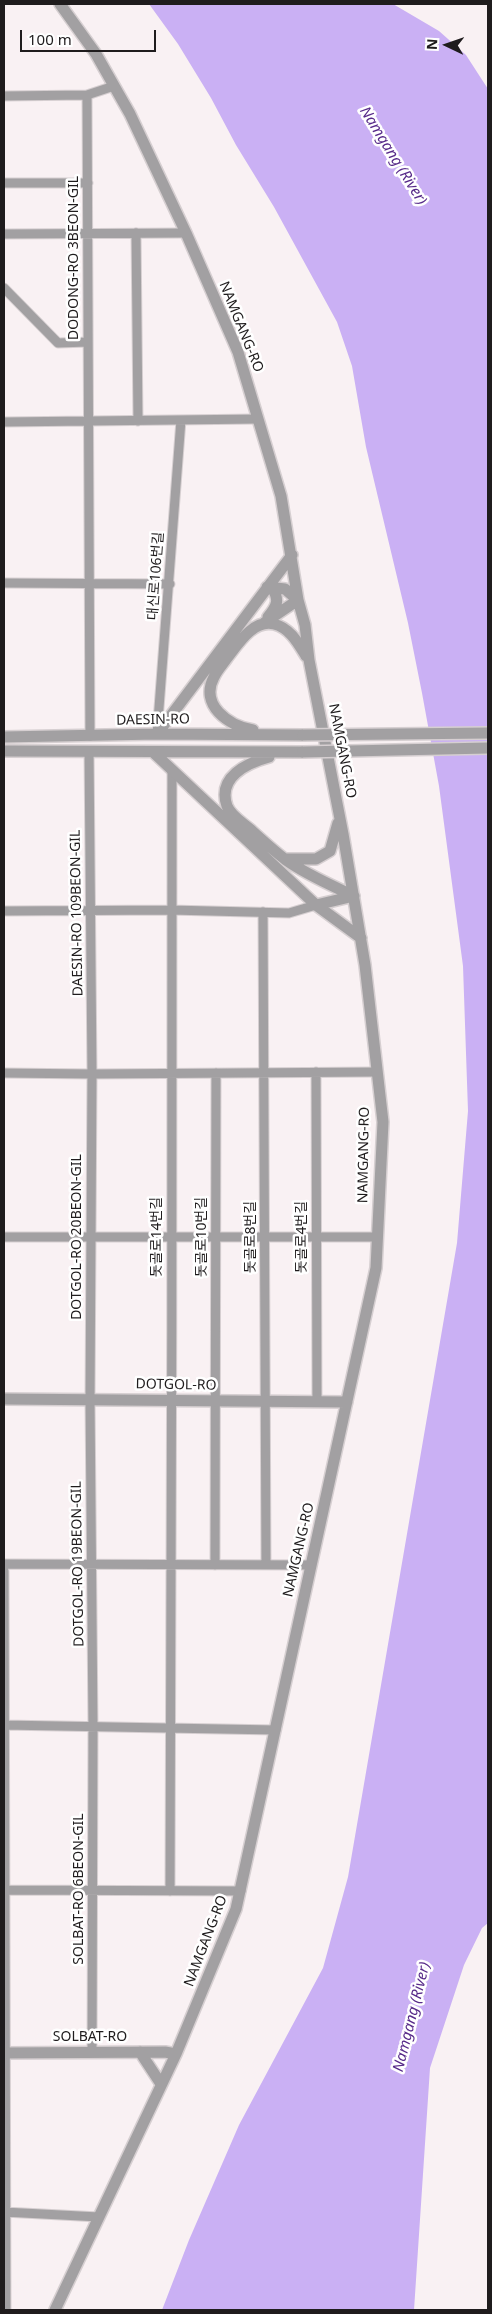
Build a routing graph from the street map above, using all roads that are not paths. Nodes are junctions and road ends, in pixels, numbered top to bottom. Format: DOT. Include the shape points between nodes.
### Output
graph roads {
  1 [pos="60,4"];
  2 [pos="114,86"];
  3 [pos="87,95"];
  4 [pos="4,96"];
  5 [pos="4,183"];
  6 [pos="88,183"];
  7 [pos="88,233"];
  8 [pos="136,233"];
  9 [pos="186,233"];
  10 [pos="4,234"];
  11 [pos="4,288"];
  12 [pos="88,342"];
  13 [pos="258,419"];
  14 [pos="138,420"];
  15 [pos="181,420"];
  16 [pos="89,421"];
  17 [pos="4,422"];
  18 [pos="292,555"];
  19 [pos="4,583"];
  20 [pos="89,584"];
  21 [pos="170,584"];
  22 [pos="269,587"];
  23 [pos="298,600"];
  24 [pos="262,624"];
  25 [pos="309,660"];
  26 [pos="488,733"];
  27 [pos="157,734"];
  28 [pos="276,734"];
  29 [pos="90,736"];
  30 [pos="4,737"];
  31 [pos="488,748"];
  32 [pos="4,751"];
  33 [pos="89,751"];
  34 [pos="154,752"];
  35 [pos="284,753"];
  36 [pos="172,770"];
  37 [pos="339,816"];
  38 [pos="285,860"];
  39 [pos="354,896"];
  40 [pos="316,904"];
  41 [pos="92,910"];
  42 [pos="171,910"];
  43 [pos="4,911"];
  44 [pos="263,912"];
  45 [pos="361,938"];
  46 [pos="316,1072"];
  47 [pos="377,1072"];
  48 [pos="4,1073"];
  49 [pos="216,1073"];
  50 [pos="264,1073"];
  51 [pos="92,1074"];
  52 [pos="170,1074"];
  53 [pos="91,1237"];
  54 [pos="170,1237"];
  55 [pos="216,1237"];
  56 [pos="316,1237"];
  57 [pos="377,1237"];
  58 [pos="4,1238"];
  59 [pos="265,1238"];
  60 [pos="4,1399"];
  61 [pos="90,1400"];
  62 [pos="171,1400"];
  63 [pos="216,1401"];
  64 [pos="265,1401"];
  65 [pos="316,1402"];
  66 [pos="348,1402"];
  67 [pos="4,1564"];
  68 [pos="91,1564"];
  69 [pos="171,1565"];
  70 [pos="216,1565"];
  71 [pos="266,1565"];
  72 [pos="311,1565"];
  73 [pos="4,1571"];
  74 [pos="4,1725"];
  75 [pos="93,1727"];
  76 [pos="172,1728"];
  77 [pos="276,1730"];
  78 [pos="4,1890"];
  79 [pos="92,1890"];
  80 [pos="170,1891"];
  81 [pos="241,1891"];
  82 [pos="92,2052"];
  83 [pos="140,2052"];
  84 [pos="5,2053"];
  85 [pos="176,2054"];
  86 [pos="161,2084"];
  87 [pos="5,2212"];
  88 [pos="99,2217"];
  89 [pos="6,2310"];
  90 [pos="55,2310"];
  1 -- 2 [label="street, NAMGANG-RO" via="96,54"];
  2 -- 3 [label="street"];
  2 -- 9 [label="street, NAMGANG-RO"];
  3 -- 4 [label="street"];
  3 -- 6 [label="street, DODONG-RO 3BEON-GIL"];
  5 -- 6 [label="street"];
  6 -- 7 [label="street, DODONG-RO 3BEON-GIL"];
  7 -- 8 [label="street"];
  7 -- 10 [label="street"];
  7 -- 12 [label="street, DODONG-RO 3BEON-GIL"];
  8 -- 9 [label="street"];
  8 -- 14 [label="street"];
  9 -- 13 [label="street, NAMGANG-RO" via="238,352"];
  11 -- 12 [label="street" via="58,343"];
  12 -- 16 [label="street, DODONG-RO 3BEON-GIL"];
  13 -- 15 [label="street"];
  13 -- 18 [label="street, NAMGANG-RO" via="281,496"];
  14 -- 15 [label="street"];
  14 -- 16 [label="street"];
  15 -- 21 [label="street, 대신로106번길"];
  16 -- 17 [label="street"];
  16 -- 20 [label="street, DODONG-RO 3BEON-GIL"];
  18 -- 22 [label="street"];
  18 -- 23 [label="street, NAMGANG-RO"];
  19 -- 20 [label="street"];
  20 -- 21 [label="street"];
  20 -- 29 [label="street, DODONG-RO 3BEON-GIL"];
  21 -- 27 [label="street, 대신로106번길"];
  22 -- 23 [label="street" via="285,589"];
  22 -- 24 [label="street" via="278,597 276,607"];
  22 -- 27 [label="street"];
  23 -- 24 [label="street"];
  23 -- 25 [label="street, NAMGANG-RO"];
  24 -- 25 [label="street" via="275,624 293,635"];
  24 -- 28 [label="street" via="247,632 213,678 211,698 216,711 237,726"];
  25 -- 37 [label="street, NAMGANG-RO"];
  26 -- 28 [label="street, DAESIN-RO, bridge"];
  27 -- 28 [label="street, DAESIN-RO"];
  27 -- 29 [label="street, DAESIN-RO"];
  29 -- 30 [label="street, DAESIN-RO"];
  31 -- 35 [label="street, bridge"];
  32 -- 33 [label="street"];
  33 -- 34 [label="street"];
  33 -- 41 [label="street, DAESIN-RO 109BEON-GIL"];
  34 -- 35 [label="street"];
  34 -- 36 [label="street"];
  35 -- 38 [label="street" via="244,766 228,783 226,795 227,806 233,815"];
  36 -- 40 [label="street"];
  36 -- 42 [label="street, 돗골로14번길"];
  37 -- 38 [label="street" via="337,834 330,851 316,859"];
  37 -- 39 [label="street, NAMGANG-RO"];
  38 -- 39 [label="street"];
  39 -- 40 [label="street"];
  39 -- 45 [label="street, NAMGANG-RO"];
  40 -- 44 [label="street" via="289,912"];
  40 -- 45 [label="street"];
  41 -- 42 [label="street"];
  41 -- 43 [label="street"];
  41 -- 51 [label="street, DAESIN-RO 109BEON-GIL"];
  42 -- 44 [label="street"];
  42 -- 52 [label="street, 돗골로14번길"];
  44 -- 50 [label="street, 돗골로8번길"];
  45 -- 47 [label="street, NAMGANG-RO"];
  46 -- 47 [label="street"];
  46 -- 50 [label="street"];
  46 -- 56 [label="street, 돗골로4번길"];
  47 -- 57 [label="street, NAMGANG-RO" via="383,1122"];
  48 -- 51 [label="street"];
  49 -- 50 [label="street"];
  49 -- 52 [label="street"];
  49 -- 55 [label="street, 돗골로10번길"];
  50 -- 59 [label="street, 돗골로8번길"];
  51 -- 52 [label="street"];
  51 -- 53 [label="street, DOTGOL-RO 20BEON-GIL"];
  52 -- 54 [label="street, 돗골로14번길"];
  53 -- 54 [label="street"];
  53 -- 58 [label="street"];
  53 -- 61 [label="street, DOTGOL-RO 20BEON-GIL"];
  54 -- 55 [label="street"];
  54 -- 62 [label="street, 돗골로14번길"];
  55 -- 59 [label="street"];
  55 -- 63 [label="street, 돗골로10번길"];
  56 -- 57 [label="street"];
  56 -- 59 [label="street"];
  56 -- 65 [label="street, 돗골로4번길"];
  57 -- 66 [label="street, NAMGANG-RO" via="376,1268"];
  59 -- 64 [label="street, 돗골로8번길"];
  60 -- 61 [label="street, DOTGOL-RO"];
  61 -- 62 [label="street, DOTGOL-RO"];
  61 -- 68 [label="street, DOTGOL-RO 19BEON-GIL"];
  62 -- 63 [label="street, DOTGOL-RO"];
  62 -- 69 [label="street, 돗골로14번길"];
  63 -- 64 [label="street, DOTGOL-RO"];
  63 -- 70 [label="street, 돗골로10번길"];
  64 -- 65 [label="street, DOTGOL-RO"];
  64 -- 71 [label="street, 돗골로8번길"];
  65 -- 66 [label="street, DOTGOL-RO"];
  66 -- 72 [label="street, NAMGANG-RO"];
  67 -- 68 [label="street"];
  68 -- 69 [label="street"];
  68 -- 75 [label="street, DOTGOL-RO 19BEON-GIL"];
  69 -- 70 [label="street"];
  69 -- 76 [label="street, 돗골로14번길"];
  70 -- 71 [label="street"];
  71 -- 72 [label="street"];
  72 -- 77 [label="street, NAMGANG-RO"];
  73 -- 74 [label="street"];
  74 -- 75 [label="street"];
  74 -- 78 [label="street"];
  75 -- 76 [label="street"];
  75 -- 79 [label="street, SOLBAT-RO 6BEON-GIL"];
  76 -- 77 [label="street"];
  76 -- 80 [label="street, 돗골로14번길"];
  77 -- 81 [label="street, NAMGANG-RO"];
  78 -- 79 [label="street"];
  78 -- 84 [label="street"];
  79 -- 80 [label="street"];
  79 -- 82 [label="street, SOLBAT-RO 6BEON-GIL"];
  80 -- 81 [label="street"];
  81 -- 85 [label="street, NAMGANG-RO"];
  82 -- 83 [label="street, SOLBAT-RO"];
  82 -- 84 [label="street, SOLBAT-RO"];
  83 -- 85 [label="street, SOLBAT-RO"];
  83 -- 86 [label="street"];
  84 -- 87 [label="street"];
  85 -- 86 [label="street, NAMGANG-RO"];
  86 -- 88 [label="street, NAMGANG-RO"];
  87 -- 88 [label="street"];
  87 -- 89 [label="street"];
  88 -- 90 [label="street, NAMGANG-RO"];
}
